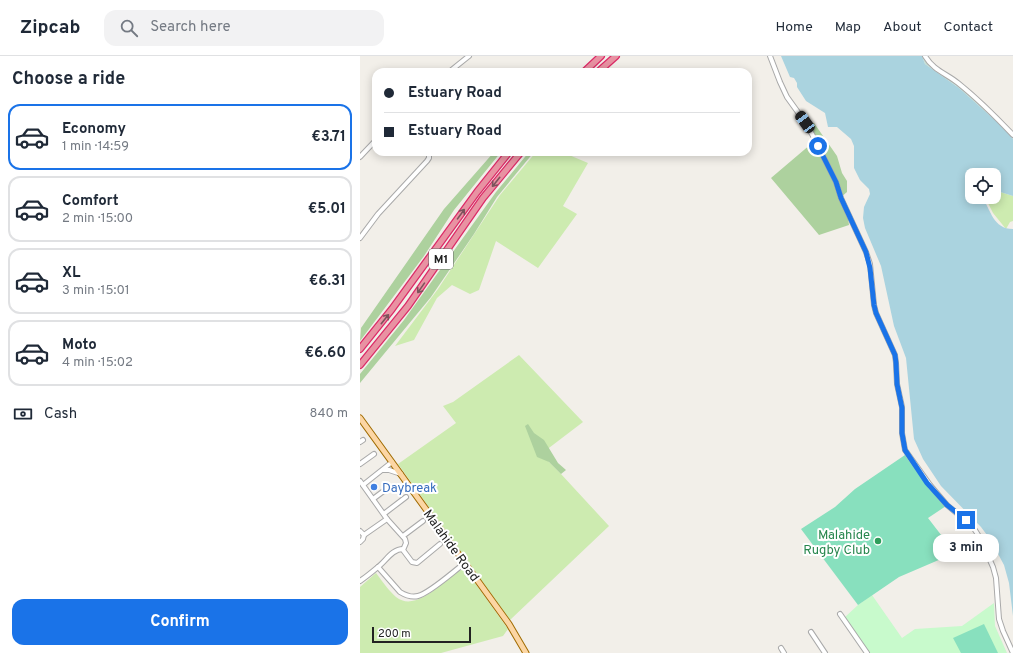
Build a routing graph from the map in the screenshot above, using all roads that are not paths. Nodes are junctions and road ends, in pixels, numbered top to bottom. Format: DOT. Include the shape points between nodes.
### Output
graph roads {
  1 [pos="469,56"];
  2 [pos="601,56"];
  3 [pos="616,56"];
  4 [pos="770,56"];
  5 [pos="925,56"];
  6 [pos="454,68"];
  7 [pos="588,68"];
  8 [pos="602,68"];
  9 [pos="1013,135"];
  10 [pos="372,144"];
  11 [pos="360,156"];
  12 [pos="429,156"];
  13 [pos="506,156"];
  14 [pos="518,156"];
  15 [pos="360,238"];
  16 [pos="360,349"];
  17 [pos="360,365"];
  18 [pos="360,418"];
  19 [pos="374,454"];
  20 [pos="392,462"];
  21 [pos="360,464"];
  22 [pos="383,470"];
  23 [pos="400,474"];
  24 [pos="360,481"];
  25 [pos="363,485"];
  26 [pos="389,487"];
  27 [pos="406,497"];
  28 [pos="373,499"];
  29 [pos="385,513"];
  30 [pos="387,518"];
  31 [pos="423,521"];
  32 [pos="360,531"];
  33 [pos="364,536"];
  34 [pos="403,536"];
  35 [pos="360,542"];
  36 [pos="440,544"];
  37 [pos="403,548"];
  38 [pos="465,563"];
  39 [pos="378,567"];
  40 [pos="360,582"];
  41 [pos="840,614"];
  42 [pos="811,632"];
  43 [pos="781,648"];
  44 [pos="526,653"];
  45 [pos="784,653"];
  46 [pos="825,653"];
  47 [pos="866,653"];
  48 [pos="1013,653"];
  1 -- 6 [label="street"];
  2 -- 7 [label="highway"];
  3 -- 8 [label="highway"];
  4 -- 48 [label="street" via="787,97 805,122 836,182 866,252 875,309 895,355 905,450 947,505 966,520 980,538 993,567 999,619"];
  5 -- 9 [label="street" via="931,65 957,82"];
  10 -- 11 [label="street"];
  12 -- 15 [label="street"];
  16 -- 13 [label="highway, M1, one-way"];
  14 -- 17 [label="highway, M1, one-way" via="483,198 408,306"];
  18 -- 20 [label="main road, Malahide Road"];
  19 -- 21 [label="street"];
  20 -- 22 [label="street"];
  20 -- 23 [label="main road, Malahide Road"];
  22 -- 23 [label="street"];
  22 -- 25 [label="street"];
  23 -- 38 [label="main road, Malahide Road"];
  24 -- 25 [label="street"];
  25 -- 28 [label="street"];
  26 -- 28 [label="street"];
  27 -- 29 [label="street"];
  28 -- 29 [label="street"];
  29 -- 30 [label="street"];
  30 -- 33 [label="street"];
  30 -- 34 [label="street"];
  31 -- 34 [label="street"];
  32 -- 33 [label="street"];
  33 -- 35 [label="street"];
  34 -- 37 [label="street" via="406,541"];
  36 -- 37 [label="street" via="415,563"];
  37 -- 39 [label="street"];
  38 -- 39 [label="street" via="416,597 400,592"];
  38 -- 44 [label="main road, Malahide Road" via="514,630"];
  39 -- 40 [label="street"];
  41 -- 47 [label="street"];
  42 -- 46 [label="street"];
  43 -- 45 [label="street"];
}
